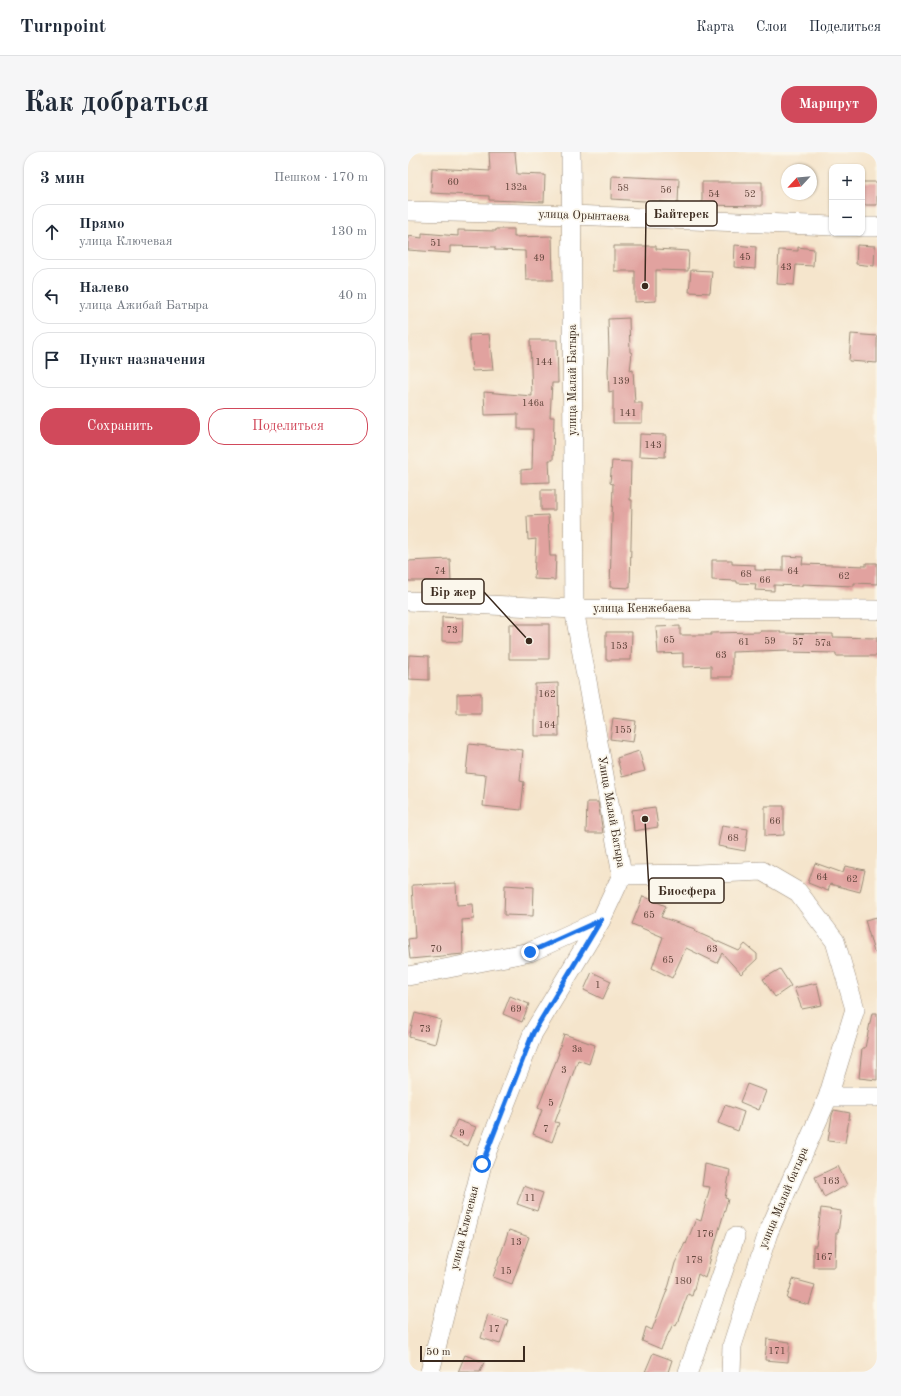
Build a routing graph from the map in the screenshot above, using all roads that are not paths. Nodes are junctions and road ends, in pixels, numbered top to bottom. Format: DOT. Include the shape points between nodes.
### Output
graph roads {
  1 [pos="571,152"];
  2 [pos="408,211"];
  3 [pos="573,215"];
  4 [pos="829,226"];
  5 [pos="865,227"];
  6 [pos="877,227"];
  7 [pos="408,601"];
  8 [pos="574,609"];
  9 [pos="877,610"];
  10 [pos="622,875"];
  11 [pos="601,920"];
  12 [pos="408,976"];
  13 [pos="828,1097"];
  14 [pos="877,1097"];
  15 [pos="735,1237"];
  16 [pos="430,1372"];
  17 [pos="688,1372"];
  18 [pos="730,1372"];
  1 -- 3 [label="street, улица Малай Батыра"];
  2 -- 3 [label="street, улица Орынтаева"];
  3 -- 4 [label="street, улица Орынтаева"];
  3 -- 8 [label="street, улица Малай Батыра"];
  5 -- 6 [label="street"];
  7 -- 8 [label="street, улица Кенжебаева"];
  8 -- 9 [label="street, улица Кенжебаева"];
  8 -- 10 [label="street, Улица Малай Батыра"];
  10 -- 11 [label="street, улица Ключевая"];
  10 -- 13 [label="street, Улица Малай Батыра" via="762,871 798,892 835,941 855,1009"];
  11 -- 12 [label="street" via="530,952"];
  11 -- 16 [label="street, улица Ключевая" via="533,1033 482,1164"];
  13 -- 14 [label="street"];
  13 -- 18 [label="street, улица Малай батыра" via="768,1233 732,1346"];
  15 -- 17 [label="street"];
}
